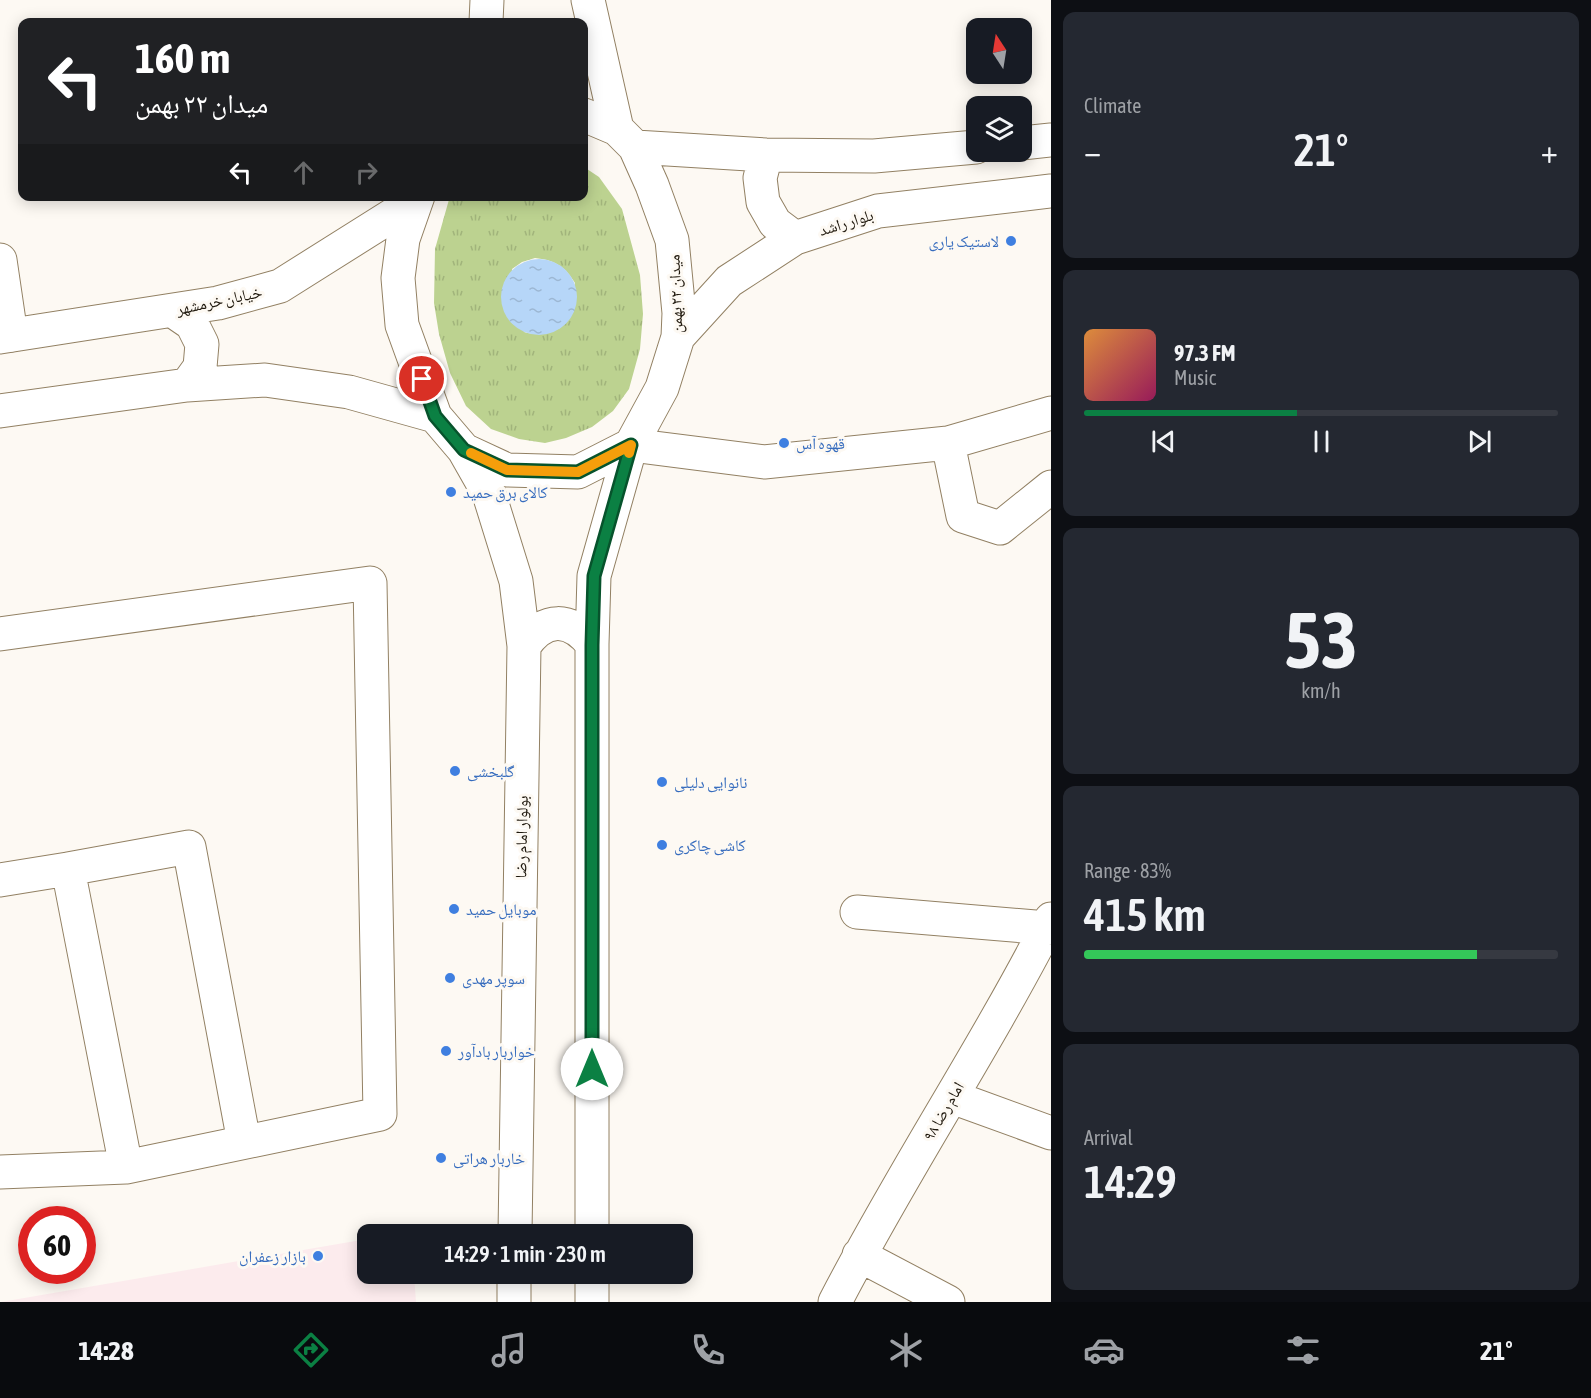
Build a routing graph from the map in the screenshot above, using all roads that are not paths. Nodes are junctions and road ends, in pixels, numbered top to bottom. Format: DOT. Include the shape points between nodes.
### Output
graph roads {
  1 [pos="487,0"];
  2 [pos="588,0"];
  3 [pos="486,18"];
  4 [pos="588,117"];
  5 [pos="626,138"];
  6 [pos="1051,140"];
  7 [pos="1032,142"];
  8 [pos="966,148"];
  9 [pos="766,155"];
  10 [pos="1051,191"];
  11 [pos="413,201"];
  12 [pos="415,201"];
  13 [pos="795,237"];
  14 [pos="0,260"];
  15 [pos="173,311"];
  16 [pos="5,336"];
  17 [pos="678,337"];
  18 [pos="187,385"];
  19 [pos="0,411"];
  20 [pos="1051,414"];
  21 [pos="435,416"];
  22 [pos="948,443"];
  23 [pos="631,445"];
  24 [pos="464,450"];
  25 [pos="1051,486"];
  26 [pos="0,634"];
  27 [pos="592,645"];
  28 [pos="524,646"];
  29 [pos="68,870"];
  30 [pos="0,880"];
  31 [pos="857,912"];
  32 [pos="1049,924"];
  33 [pos="952,1096"];
  34 [pos="1051,1133"];
  35 [pos="244,1142"];
  36 [pos="126,1167"];
  37 [pos="0,1172"];
  38 [pos="515,1224"];
  39 [pos="592,1224"];
  40 [pos="859,1255"];
  41 [pos="514,1284"];
  42 [pos="592,1284"];
  43 [pos="514,1302"];
  44 [pos="592,1302"];
  45 [pos="835,1302"];
  46 [pos="948,1302"];
  1 -- 3 [label="main road"];
  2 -- 5 [label="main road, میدان ۲۲ بهمن"];
  4 -- 5 [label="main road"];
  5 -- 9 [label="main road"];
  5 -- 17 [label="main road, میدان ۲۲ بهمن" via="652,185 672,240"];
  6 -- 7 [label="main road"];
  8 -- 9 [label="main road" via="874,156"];
  9 -- 13 [label="main road" via="760,178 763,202 775,223"];
  10 -- 13 [label="main road, بلوار راشد" via="878,211"];
  11 -- 15 [label="main road, خیابان خرمشهر" via="280,286"];
  12 -- 21 [label="main road" via="403,239 398,278 402,325"];
  13 -- 17 [label="main road, بلوار راشد" via="729,281"];
  14 -- 16 [label="main road"];
  15 -- 16 [label="main road, خیابان خرمشهر"];
  15 -- 18 [label="main road" via="192,324 202,344 200,367"];
  17 -- 23 [label="main road, میدان ۲۲ بهمن" via="662,388"];
  18 -- 19 [label="main road"];
  18 -- 21 [label="main road" via="265,380 349,392"];
  20 -- 22 [label="main road"];
  21 -- 24 [label="main road"];
  22 -- 23 [label="main road" via="764,462"];
  22 -- 25 [label="main road" via="963,516 1000,528"];
  23 -- 24 [label="main road" via="578,472 507,470"];
  23 -- 27 [label="main road" via="594,576"];
  24 -- 28 [label="main road, بولوار امام رضا" via="489,494 516,581"];
  26 -- 35 [label="main road" via="370,583 380,1113"];
  27 -- 28 [label="main road" via="581,631 566,624 549,624 534,632"];
  27 -- 39 [label="main road"];
  28 -- 38 [label="main road, بولوار امام رضا"];
  29 -- 30 [label="main road"];
  29 -- 35 [label="main road" via="189,847"];
  29 -- 36 [label="main road"];
  31 -- 32 [label="main road"];
  32 -- 33 [label="main road, امام رضا ۹۸"];
  33 -- 34 [label="main road"];
  33 -- 40 [label="main road, امام رضا ۹۸"];
  35 -- 36 [label="main road"];
  36 -- 37 [label="main road"];
  40 -- 45 [label="main road, امام رضا ۹۸"];
  40 -- 46 [label="main road"];
  41 -- 43 [label="main road"];
  42 -- 44 [label="main road"];
}
